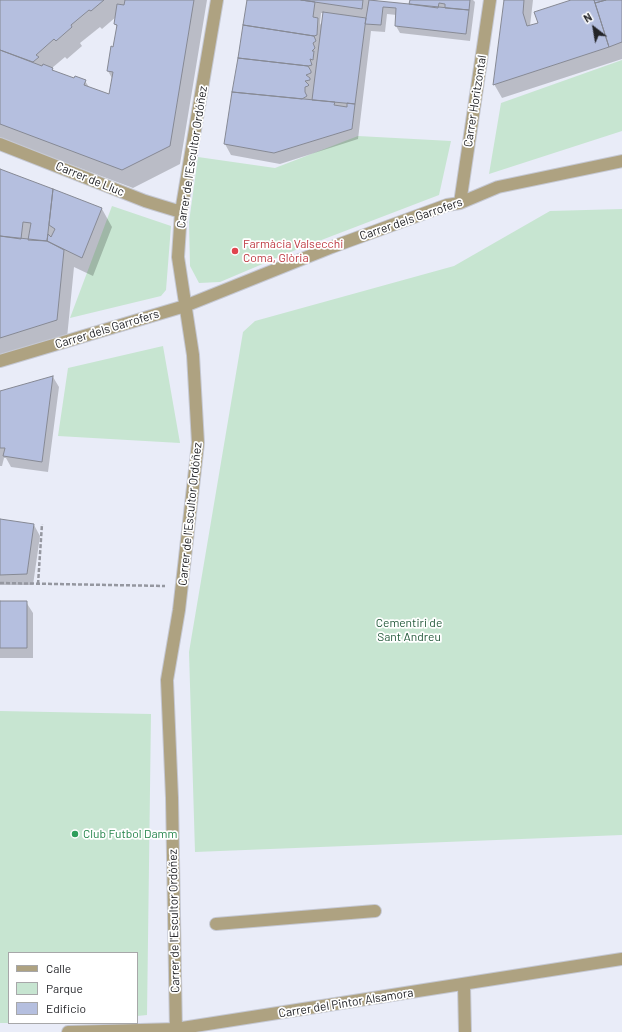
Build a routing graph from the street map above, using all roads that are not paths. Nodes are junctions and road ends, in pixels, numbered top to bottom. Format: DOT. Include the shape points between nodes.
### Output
graph roads {
  1 [pos="217,0"];
  2 [pos="490,0"];
  3 [pos="0,144"];
  4 [pos="620,164"];
  5 [pos="460,203"];
  6 [pos="181,212"];
  7 [pos="185,306"];
  8 [pos="0,361"];
  9 [pos="374,911"];
  10 [pos="216,924"];
  11 [pos="622,960"];
  12 [pos="464,985"];
  13 [pos="176,1030"];
  14 [pos="68,1032"];
  15 [pos="465,1032"];
  1 -- 6 [label="street, Carrer de l'Escultor Ordóñez"];
  2 -- 5 [label="street, Carrer Horitzontal"];
  3 -- 6 [label="street, Carrer de Lluc" via="145,201"];
  4 -- 5 [label="street, Carrer dels Garrofers" via="498,187"];
  5 -- 7 [label="street, Carrer dels Garrofers" via="447,205 332,247"];
  6 -- 7 [label="street, Carrer de l'Escultor Ordóñez" via="178,257"];
  7 -- 8 [label="street, Carrer dels Garrofers"];
  7 -- 13 [label="street, Carrer de l'Escultor Ordóñez" via="193,355 198,443 179,610 167,680"];
  9 -- 10 [label="street"];
  11 -- 12 [label="street, Carrer del Pintor Alsamora"];
  12 -- 13 [label="street, Carrer del Pintor Alsamora"];
  12 -- 15 [label="street"];
  13 -- 14 [label="street, Carrer del Pintor Alsamora"];
}
